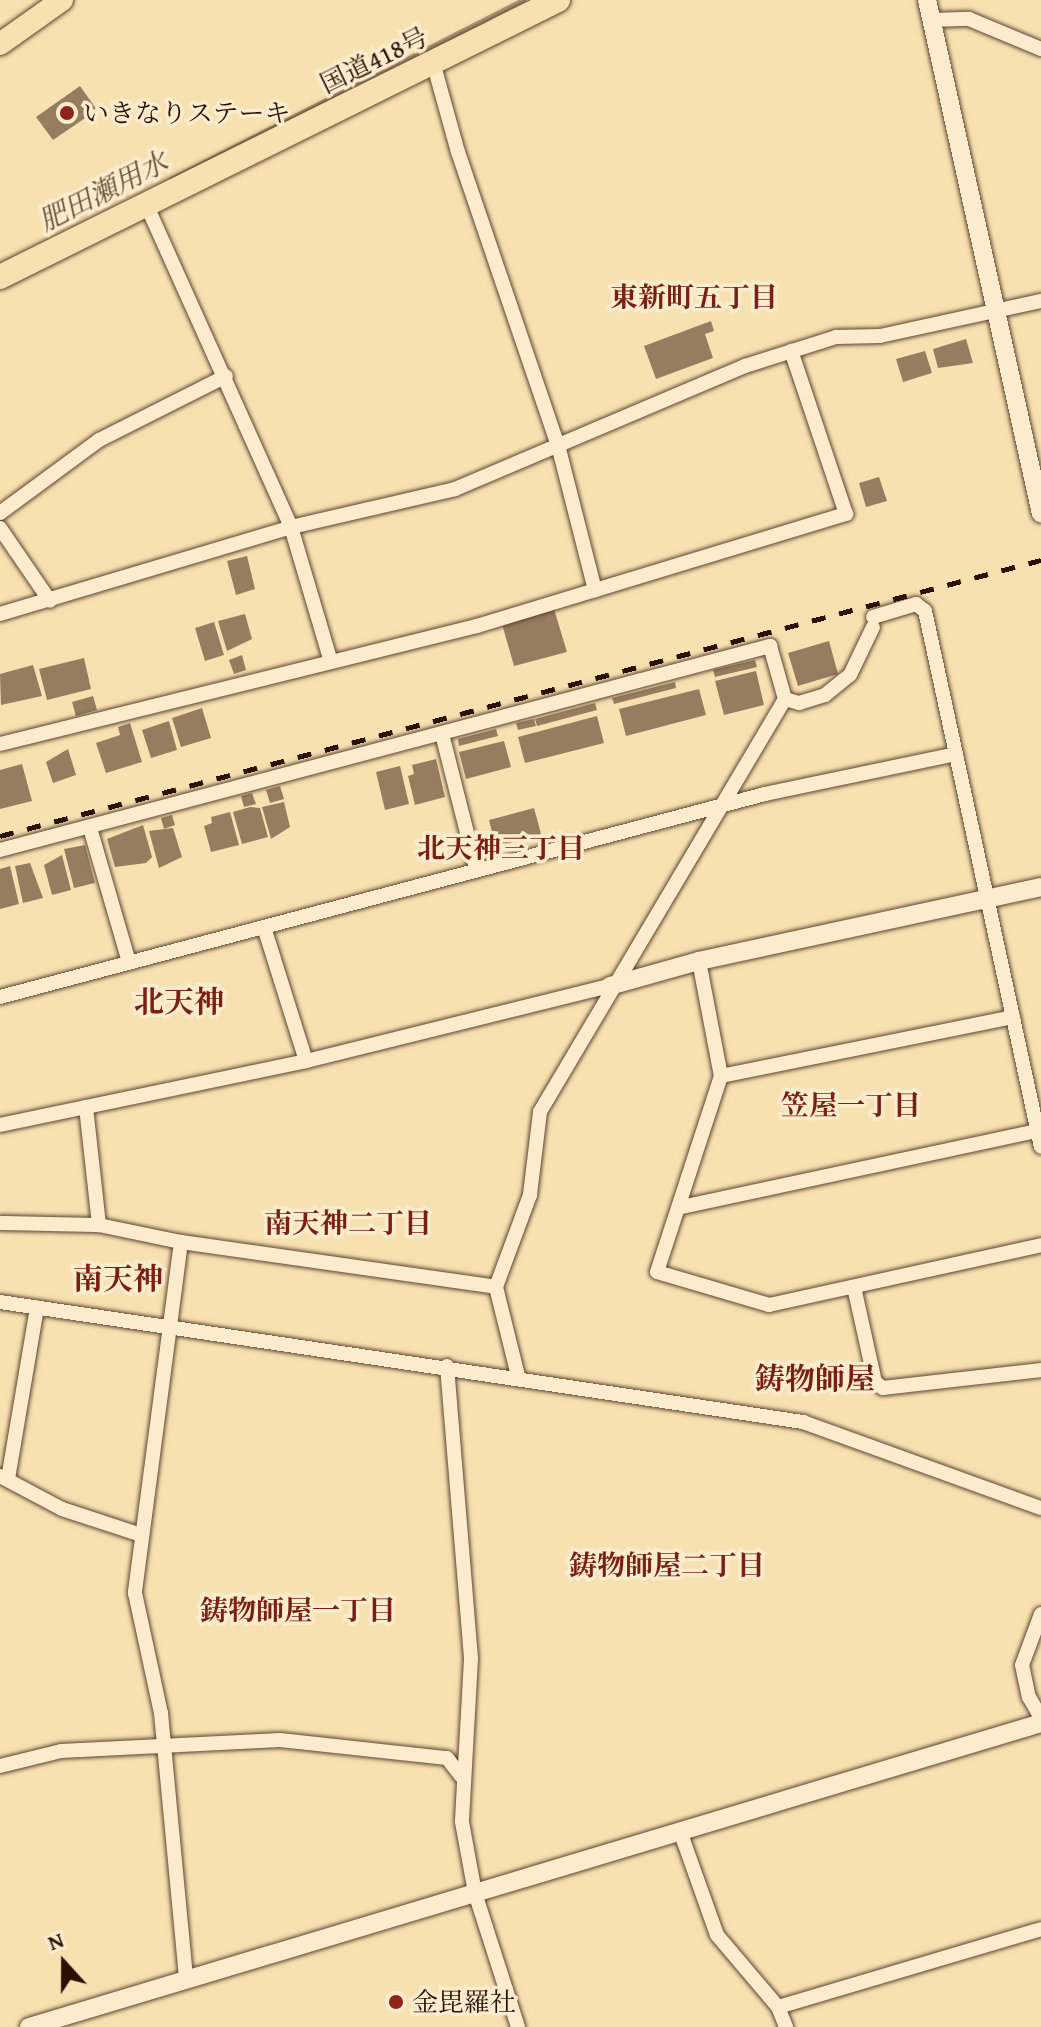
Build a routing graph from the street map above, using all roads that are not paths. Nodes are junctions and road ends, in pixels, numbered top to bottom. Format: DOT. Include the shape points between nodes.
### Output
graph roads {
  1 [pos="62,0"];
  2 [pos="558,0"];
  3 [pos="927,0"];
  4 [pos="932,20"];
  5 [pos="0,44"];
  6 [pos="1041,49"];
  7 [pos="433,62"];
  8 [pos="146,204"];
  9 [pos="0,277"];
  10 [pos="1041,301"];
  11 [pos="998,314"];
  12 [pos="791,351"];
  13 [pos="226,376"];
  14 [pos="558,445"];
  15 [pos="0,513"];
  16 [pos="1041,514"];
  17 [pos="291,527"];
  18 [pos="0,528"];
  19 [pos="595,590"];
  20 [pos="50,601"];
  21 [pos="0,614"];
  22 [pos="330,659"];
  23 [pos="785,699"];
  24 [pos="442,734"];
  25 [pos="0,744"];
  26 [pos="956,754"];
  27 [pos="719,807"];
  28 [pos="90,828"];
  29 [pos="0,850"];
  30 [pos="476,868"];
  31 [pos="1041,887"];
  32 [pos="987,899"];
  33 [pos="264,927"];
  34 [pos="699,961"];
  35 [pos="129,962"];
  36 [pos="610,986"];
  37 [pos="0,997"];
  38 [pos="1013,1017"];
  39 [pos="306,1061"];
  40 [pos="721,1076"];
  41 [pos="86,1107"];
  42 [pos="0,1125"];
  43 [pos="1038,1131"];
  44 [pos="1041,1147"];
  45 [pos="682,1207"];
  46 [pos="0,1223"];
  47 [pos="99,1225"];
  48 [pos="181,1242"];
  49 [pos="1041,1245"];
  50 [pos="496,1287"];
  51 [pos="854,1287"];
  52 [pos="0,1302"];
  53 [pos="37,1307"];
  54 [pos="166,1326"];
  55 [pos="447,1366"];
  56 [pos="1041,1370"];
  57 [pos="518,1376"];
  58 [pos="4,1477"];
  59 [pos="1041,1508"];
  60 [pos="141,1535"];
  61 [pos="1041,1614"];
  62 [pos="1041,1721"];
  63 [pos="162,1747"];
  64 [pos="0,1766"];
  65 [pos="461,1776"];
  66 [pos="680,1831"];
  67 [pos="475,1893"];
  68 [pos="1041,1929"];
  69 [pos="186,1979"];
  70 [pos="778,2007"];
  71 [pos="29,2027"];
  72 [pos="518,2027"];
  73 [pos="786,2027"];
  1 -- 5 [label="main road"];
  2 -- 7 [label="highway, 国道418号"];
  3 -- 4 [label="street"];
  4 -- 6 [label="street" via="969,19"];
  4 -- 11 [label="street"];
  7 -- 8 [label="highway, 国道418号"];
  7 -- 14 [label="street" via="458,152"];
  8 -- 9 [label="highway, 国道418号"];
  8 -- 13 [label="street"];
  10 -- 11 [label="street"];
  11 -- 12 [label="street" via="880,336 836,337"];
  11 -- 16 [label="street"];
  12 -- 14 [label="street"];
  12 -- 19 [label="street" via="846,514"];
  13 -- 15 [label="street" via="99,440"];
  13 -- 17 [label="street"];
  14 -- 17 [label="street" via="455,489"];
  14 -- 19 [label="street"];
  17 -- 20 [label="street"];
  17 -- 22 [label="street"];
  18 -- 20 [label="street"];
  19 -- 22 [label="street" via="477,626"];
  20 -- 21 [label="street"];
  22 -- 25 [label="street"];
  23 -- 24 [label="street" via="770,646"];
  23 -- 26 [label="street" via="799,703 825,695 850,675 873,622 916,604 925,611"];
  23 -- 27 [label="street"];
  24 -- 28 [label="street"];
  24 -- 30 [label="street"];
  26 -- 27 [label="street"];
  26 -- 32 [label="street"];
  27 -- 30 [label="street"];
  27 -- 36 [label="street"];
  28 -- 29 [label="street"];
  28 -- 35 [label="street"];
  30 -- 33 [label="street"];
  31 -- 32 [label="street"];
  32 -- 34 [label="street"];
  32 -- 38 [label="street"];
  33 -- 35 [label="street"];
  33 -- 39 [label="street"];
  34 -- 36 [label="street"];
  34 -- 40 [label="street"];
  35 -- 37 [label="street"];
  36 -- 39 [label="street"];
  36 -- 50 [label="street" via="540,1112 530,1195"];
  38 -- 40 [label="street"];
  38 -- 43 [label="street"];
  39 -- 41 [label="street"];
  40 -- 45 [label="street"];
  41 -- 42 [label="street"];
  41 -- 47 [label="street"];
  43 -- 44 [label="street"];
  43 -- 45 [label="street"];
  45 -- 51 [label="street" via="657,1272 769,1305"];
  46 -- 47 [label="street"];
  47 -- 48 [label="street"];
  48 -- 50 [label="street"];
  48 -- 54 [label="street"];
  49 -- 51 [label="street"];
  50 -- 57 [label="street"];
  51 -- 56 [label="street" via="875,1382 883,1388"];
  52 -- 53 [label="street"];
  53 -- 54 [label="street"];
  53 -- 58 [label="street"];
  54 -- 55 [label="street"];
  54 -- 60 [label="street"];
  55 -- 57 [label="street"];
  55 -- 65 [label="street" via="471,1659"];
  57 -- 59 [label="street" via="803,1422"];
  58 -- 60 [label="street" via="62,1509"];
  60 -- 63 [label="street" via="135,1593 161,1713"];
  61 -- 62 [label="street" via="1022,1665"];
  62 -- 66 [label="street"];
  63 -- 64 [label="street" via="61,1751"];
  63 -- 65 [label="street" via="280,1740 447,1758"];
  63 -- 69 [label="street"];
  65 -- 67 [label="street" via="462,1822"];
  66 -- 67 [label="street"];
  66 -- 70 [label="street" via="717,1935"];
  67 -- 69 [label="street"];
  67 -- 72 [label="street"];
  68 -- 70 [label="street"];
  69 -- 71 [label="street"];
  70 -- 73 [label="street"];
}
